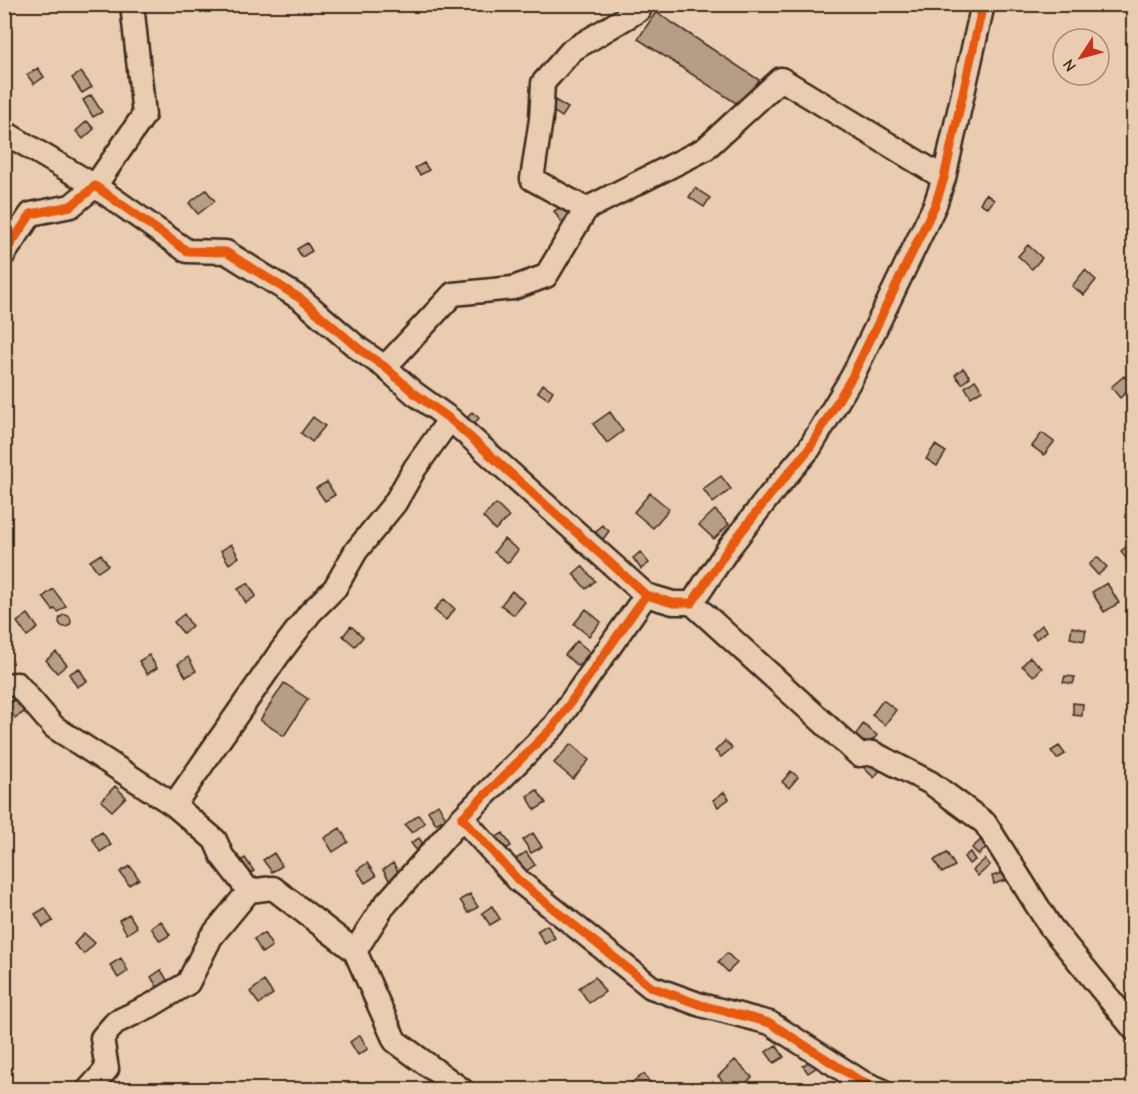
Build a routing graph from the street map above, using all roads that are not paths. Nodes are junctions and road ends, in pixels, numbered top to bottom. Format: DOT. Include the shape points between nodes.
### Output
graph roads {
  1 [pos="132,4"];
  2 [pos="636,4"];
  3 [pos="982,4"];
  4 [pos="4,132"];
  5 [pos="944,178"];
  6 [pos="95,186"];
  7 [pos="586,209"];
  8 [pos="4,254"];
  9 [pos="385,367"];
  10 [pos="450,419"];
  11 [pos="646,595"];
  12 [pos="692,603"];
  13 [pos="4,685"];
  14 [pos="174,805"];
  15 [pos="462,818"];
  16 [pos="249,891"];
  17 [pos="355,951"];
  18 [pos="1134,1029"];
  19 [pos="88,1089"];
  20 [pos="462,1089"];
  21 [pos="881,1089"];
  1 -- 6 [label="street" via="144,115"];
  2 -- 7 [label="street" via="639,10 572,50 543,83 532,179"];
  3 -- 5 [label="street"];
  4 -- 6 [label="street"];
  5 -- 7 [label="street" via="781,79 705,149"];
  5 -- 12 [label="street" via="935,205 852,377 809,449 728,549"];
  6 -- 8 [label="street" via="71,206 31,214"];
  6 -- 9 [label="street" via="187,251 226,252 302,299"];
  7 -- 9 [label="street" via="546,276 513,288 453,294"];
  9 -- 10 [label="street"];
  10 -- 11 [label="street"];
  10 -- 14 [label="street" via="395,503 356,551 334,588 279,654"];
  11 -- 12 [label="street" via="673,603"];
  11 -- 15 [label="street" via="554,726"];
  12 -- 18 [label="street" via="859,755 873,753 931,783 985,823 1050,926"];
  13 -- 14 [label="street" via="17,684 54,727"];
  14 -- 16 [label="street" via="215,840 222,856"];
  15 -- 17 [label="street" via="382,907"];
  15 -- 21 [label="street" via="519,880 651,987 770,1023 862,1082"];
  16 -- 17 [label="street" via="273,888"];
  16 -- 19 [label="street" via="211,937 188,983 116,1022 102,1038 107,1069"];
  17 -- 20 [label="street" via="395,1041"];
}
